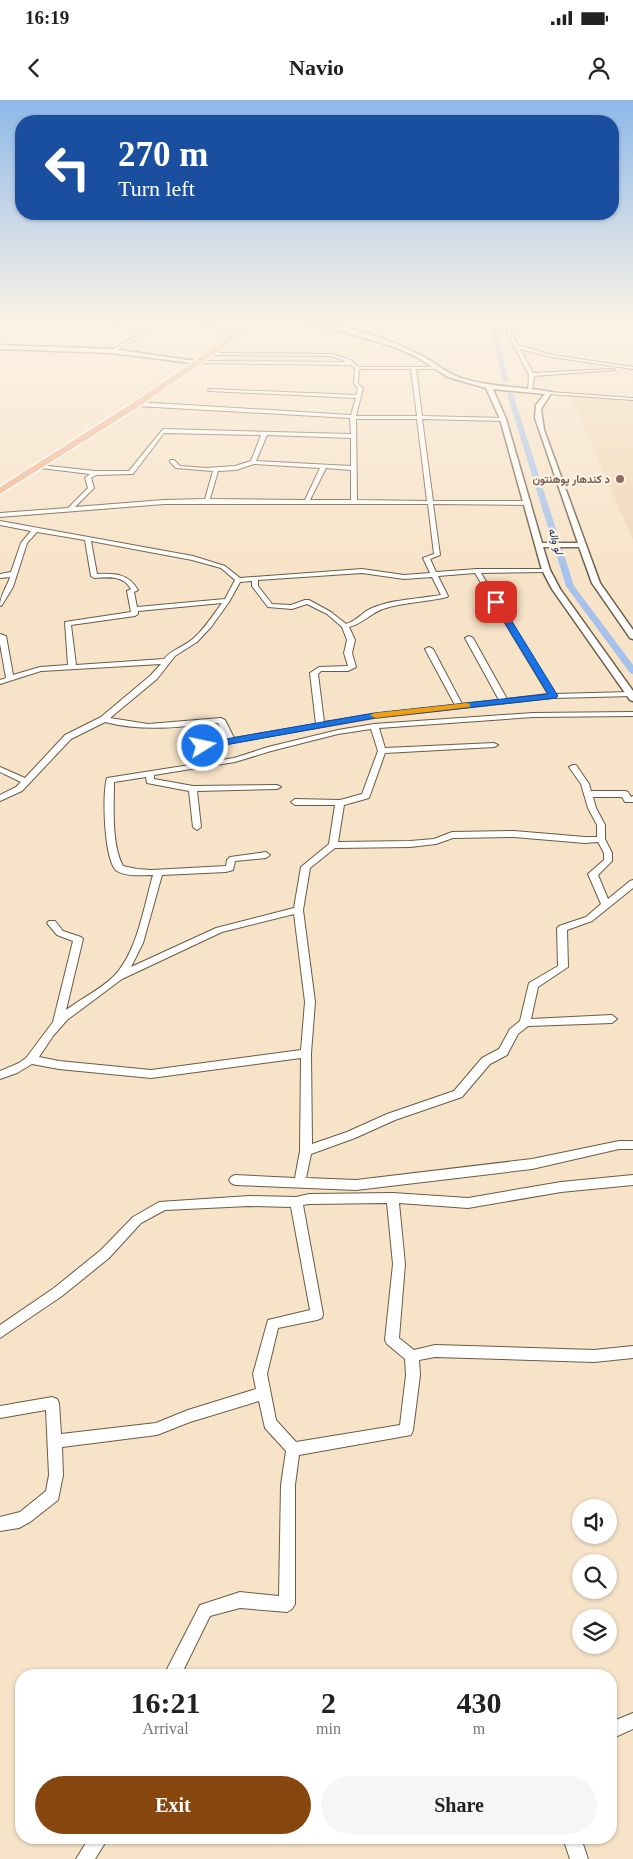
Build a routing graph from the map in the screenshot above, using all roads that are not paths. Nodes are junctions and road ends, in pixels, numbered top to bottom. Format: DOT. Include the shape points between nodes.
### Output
graph roads {
  1 [pos="135,405"];
  2 [pos="155,405"];
  3 [pos="356,405"];
  4 [pos="418,405"];
  5 [pos="497,405"];
  6 [pos="538,405"];
  7 [pos="353,417"];
  8 [pos="420,418"];
  9 [pos="503,419"];
  10 [pos="264,435"];
  11 [pos="352,436"];
  12 [pos="172,460"];
  13 [pos="253,462"];
  14 [pos="41,466"];
  15 [pos="324,466"];
  16 [pos="352,468"];
  17 [pos="216,469"];
  18 [pos="95,473"];
  19 [pos="0,490"];
  20 [pos="206,500"];
  21 [pos="307,501"];
  22 [pos="354,501"];
  23 [pos="430,502"];
  24 [pos="528,503"];
  25 [pos="69,510"];
  26 [pos="0,515"];
  27 [pos="0,523"];
  28 [pos="35,530"];
  29 [pos="88,539"];
  30 [pos="539,543"];
  31 [pos="580,543"];
  32 [pos="546,570"];
  33 [pos="477,571"];
  34 [pos="14,574"];
  35 [pos="435,575"];
  36 [pos="0,576"];
  37 [pos="238,580"];
  38 [pos="255,580"];
  39 [pos="227,601"];
  40 [pos="0,604"];
  41 [pos="134,610"];
  42 [pos="345,626"];
  43 [pos="633,636"];
  44 [pos="0,637"];
  45 [pos="469,638"];
  46 [pos="429,649"];
  47 [pos="167,661"];
  48 [pos="3,663"];
  49 [pos="72,665"];
  50 [pos="10,678"];
  51 [pos="0,682"];
  52 [pos="553,696"];
  53 [pos="632,696"];
  54 [pos="504,701"];
  55 [pos="459,706"];
  56 [pos="633,714"];
  57 [pos="104,719"];
  58 [pos="320,724"];
  59 [pos="374,726"];
  60 [pos="231,741"];
  61 [pos="494,745"];
  62 [pos="203,746"];
  63 [pos="382,752"];
  64 [pos="573,768"];
  65 [pos="0,769"];
  66 [pos="150,772"];
  67 [pos="27,782"];
  68 [pos="277,787"];
  69 [pos="193,789"];
  70 [pos="588,794"];
  71 [pos="0,798"];
  72 [pos="633,799"];
  73 [pos="295,802"];
  74 [pos="340,803"];
  75 [pos="196,827"];
  76 [pos="601,839"];
  77 [pos="333,846"];
  78 [pos="266,855"];
  79 [pos="158,872"];
  80 [pos="633,882"];
  81 [pos="606,905"];
  82 [pos="298,910"];
  83 [pos="52,923"];
  84 [pos="120,977"];
  85 [pos="612,1020"];
  86 [pos="58,1023"];
  87 [pos="525,1023"];
  88 [pos="306,1052"];
  89 [pos="32,1060"];
  90 [pos="0,1075"];
  91 [pos="633,1145"];
  92 [pos="306,1151"];
  93 [pos="235,1180"];
  94 [pos="633,1180"];
  95 [pos="300,1181"];
  96 [pos="393,1198"];
  97 [pos="296,1202"];
  98 [pos="0,1332"];
  99 [pos="633,1352"];
  100 [pos="412,1356"];
  101 [pos="264,1393"];
  102 [pos="0,1412"];
  103 [pos="55,1441"];
  104 [pos="293,1449"];
  105 [pos="0,1524"];
  106 [pos="175,1669"];
  107 [pos="633,1720"];
  108 [pos="617,1728"];
  109 [pos="95,1844"];
  110 [pos="574,1844"];
  111 [pos="86,1859"];
  112 [pos="579,1859"];
  1 -- 14 [label="main road"];
  2 -- 7 [label="street"];
  3 -- 7 [label="street"];
  4 -- 8 [label="street"];
  5 -- 9 [label="street"];
  6 -- 31 [label="street" via="536,412"];
  7 -- 8 [label="street"];
  7 -- 11 [label="street"];
  8 -- 9 [label="street"];
  8 -- 23 [label="street"];
  9 -- 24 [label="street"];
  10 -- 11 [label="street"];
  10 -- 13 [label="street"];
  10 -- 18 [label="street" via="163,431 131,473"];
  11 -- 16 [label="street"];
  12 -- 17 [label="street" via="178,467"];
  13 -- 15 [label="street"];
  13 -- 17 [label="street"];
  14 -- 18 [label="street"];
  14 -- 19 [label="main road"];
  15 -- 16 [label="street"];
  15 -- 21 [label="street"];
  16 -- 22 [label="street"];
  17 -- 20 [label="street"];
  18 -- 25 [label="street" via="88,478 91,488"];
  20 -- 21 [label="street"];
  20 -- 25 [label="street"];
  21 -- 22 [label="street"];
  22 -- 23 [label="street"];
  23 -- 24 [label="street"];
  23 -- 35 [label="street" via="437,554 426,558"];
  24 -- 30 [label="street"];
  25 -- 26 [label="street"];
  27 -- 28 [label="street"];
  28 -- 29 [label="street"];
  28 -- 34 [label="street" via="24,542"];
  29 -- 37 [label="street" via="193,558 223,568"];
  29 -- 41 [label="street" via="94,576 119,575 129,581 135,590 130,591"];
  30 -- 31 [label="street"];
  30 -- 32 [label="street"];
  31 -- 43 [label="street" via="596,583"];
  32 -- 33 [label="street"];
  32 -- 53 [label="street"];
  33 -- 35 [label="street"];
  33 -- 52 [label="street"];
  34 -- 36 [label="street"];
  34 -- 40 [label="street"];
  35 -- 38 [label="street" via="404,577 362,571"];
  35 -- 42 [label="street" via="445,596 378,608 360,616 357,623"];
  37 -- 38 [label="street"];
  37 -- 39 [label="street"];
  38 -- 42 [label="street" via="255,586 270,606 292,607 307,600"];
  39 -- 41 [label="street"];
  39 -- 47 [label="street" via="209,626"];
  41 -- 49 [label="street" via="135,614 67,623"];
  42 -- 58 [label="street" via="351,640 348,653 352,667 319,669 314,673"];
  44 -- 48 [label="street"];
  45 -- 54 [label="street"];
  46 -- 55 [label="street"];
  47 -- 49 [label="street"];
  47 -- 57 [label="street" via="154,677"];
  48 -- 50 [label="street"];
  49 -- 50 [label="street" via="40,669"];
  50 -- 51 [label="street"];
  52 -- 53 [label="street"];
  52 -- 54 [label="street"];
  54 -- 55 [label="street"];
  55 -- 58 [label="street"];
  56 -- 59 [label="street" via="533,715"];
  57 -- 60 [label="street" via="146,728 221,720"];
  57 -- 67 [label="street" via="68,737"];
  58 -- 60 [label="street"];
  59 -- 63 [label="street"];
  59 -- 66 [label="street" via="268,749 235,760"];
  60 -- 62 [label="street"];
  61 -- 63 [label="street"];
  63 -- 74 [label="street" via="366,796"];
  64 -- 70 [label="street"];
  65 -- 67 [label="street"];
  66 -- 69 [label="street" via="150,781"];
  66 -- 79 [label="street" via="110,780 110,817 119,868 138,873"];
  67 -- 71 [label="street"];
  68 -- 69 [label="street"];
  69 -- 75 [label="street"];
  70 -- 72 [label="street" via="625,794 628,800"];
  70 -- 76 [label="street" via="601,825"];
  73 -- 74 [label="street"];
  74 -- 77 [label="street"];
  76 -- 77 [label="street" via="514,834 452,835 436,841 410,844"];
  76 -- 81 [label="street" via="608,861 597,868 593,878"];
  77 -- 82 [label="street" via="306,867"];
  78 -- 79 [label="street" via="233,859 230,868 226,869"];
  79 -- 84 [label="street" via="134,952"];
  80 -- 81 [label="street"];
  81 -- 87 [label="street" via="589,919 562,928 563,967 533,985"];
  82 -- 84 [label="street" via="219,930"];
  82 -- 88 [label="street" via="310,1002"];
  83 -- 86 [label="street" via="60,933 78,939"];
  84 -- 86 [label="street"];
  85 -- 87 [label="street"];
  86 -- 89 [label="street"];
  87 -- 92 [label="street" via="514,1032 502,1052 486,1061 458,1094"];
  88 -- 89 [label="street" via="151,1074"];
  88 -- 92 [label="street"];
  89 -- 90 [label="street"];
  91 -- 95 [label="street" via="619,1145 532,1164 356,1185"];
  92 -- 95 [label="street"];
  93 -- 95 [label="street"];
  94 -- 96 [label="street" via="561,1187 468,1203"];
  96 -- 97 [label="street"];
  96 -- 100 [label="street" via="399,1264 392,1340"];
  97 -- 98 [label="street" via="163,1205 137,1220 105,1254"];
  97 -- 101 [label="street" via="317,1314 273,1324 260,1374"];
  99 -- 100 [label="street" via="594,1356 435,1351"];
  100 -- 104 [label="street" via="413,1375 406,1430"];
  101 -- 103 [label="street" via="188,1416 157,1430"];
  101 -- 104 [label="street" via="270,1423"];
  102 -- 103 [label="street" via="52,1403"];
  103 -- 105 [label="street" via="53,1495 36,1512 16,1523"];
  104 -- 106 [label="street" via="288,1485 287,1604 240,1600 205,1610"];
  107 -- 108 [label="street"];
  109 -- 111 [label="street"];
  110 -- 112 [label="street"];
}
